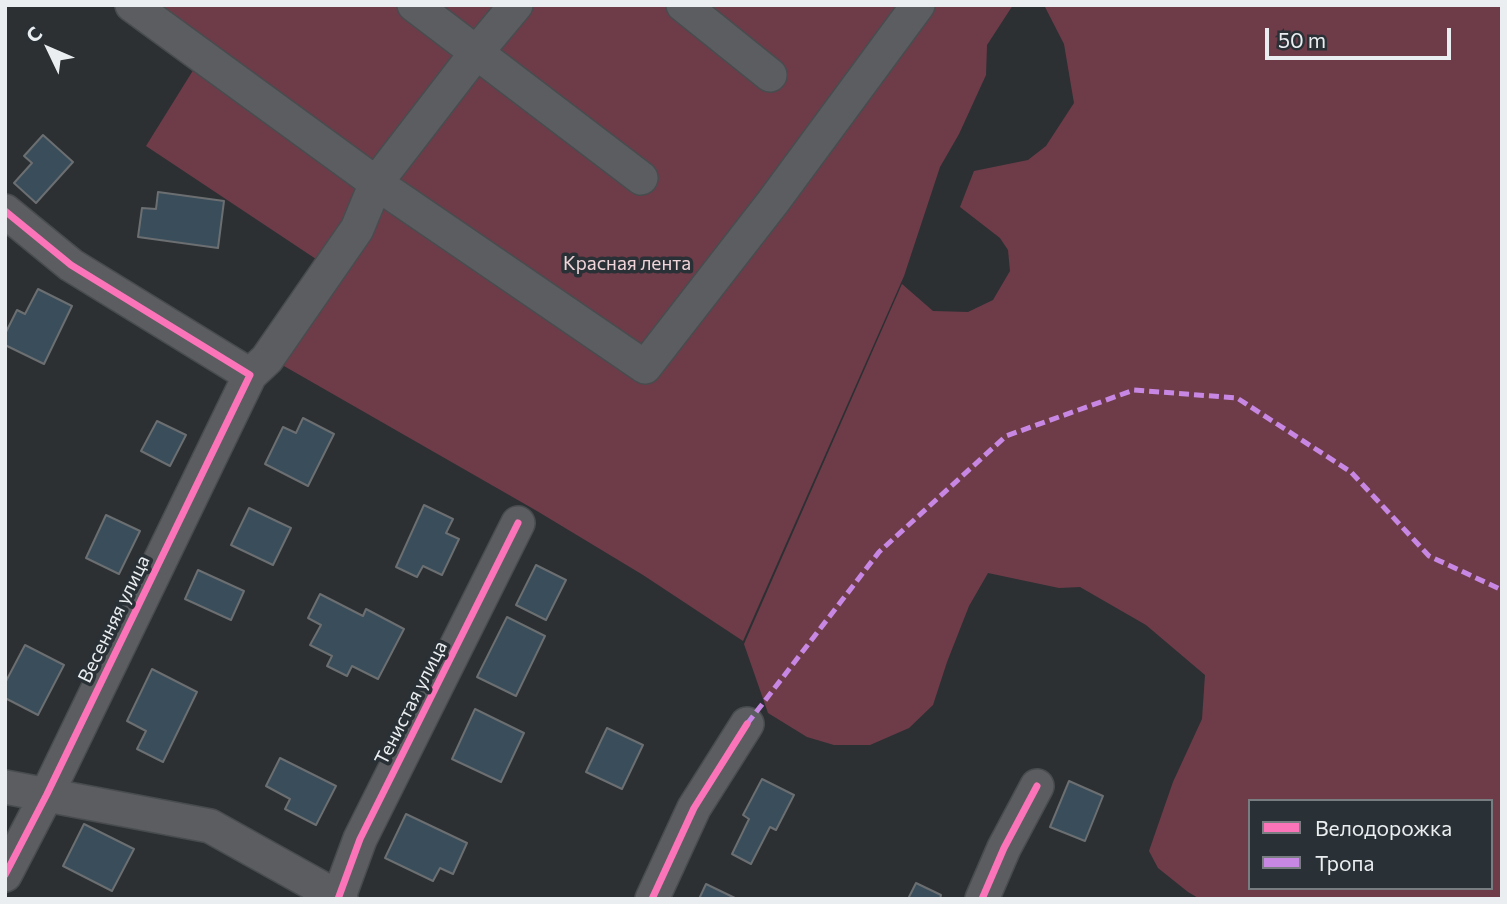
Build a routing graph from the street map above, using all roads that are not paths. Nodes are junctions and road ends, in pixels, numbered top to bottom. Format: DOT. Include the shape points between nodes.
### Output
graph roads {
  1 [pos="132,5"];
  2 [pos="414,5"];
  3 [pos="516,5"];
  4 [pos="683,5"];
  5 [pos="918,5"];
  6 [pos="476,53"];
  7 [pos="770,75"];
  8 [pos="641,178"];
  9 [pos="376,183"];
  10 [pos="7,218"];
  11 [pos="250,375"];
  12 [pos="518,523"];
  13 [pos="747,724"];
  14 [pos="1037,786"];
  15 [pos="5,787"];
  16 [pos="47,794"];
  17 [pos="5,875"];
  18 [pos="340,898"];
  19 [pos="652,899"];
  20 [pos="982,899"];
  1 -- 9 [label="street"];
  2 -- 6 [label="street"];
  3 -- 6 [label="street, Весенняя улица"];
  4 -- 7 [label="street"];
  5 -- 9 [label="street" via="645,368"];
  6 -- 8 [label="street"];
  6 -- 9 [label="street, Весенняя улица"];
  9 -- 11 [label="street, Весенняя улица" via="357,229 267,359"];
  10 -- 11 [label="street" via="71,265"];
  11 -- 16 [label="street, Весенняя улица"];
  12 -- 18 [label="street, Тенистая улица" via="360,839"];
  13 -- 19 [label="street" via="694,808"];
  14 -- 20 [label="street"];
  15 -- 16 [label="street"];
  16 -- 17 [label="street, Весенняя улица"];
  16 -- 18 [label="street" via="210,826"];
}
